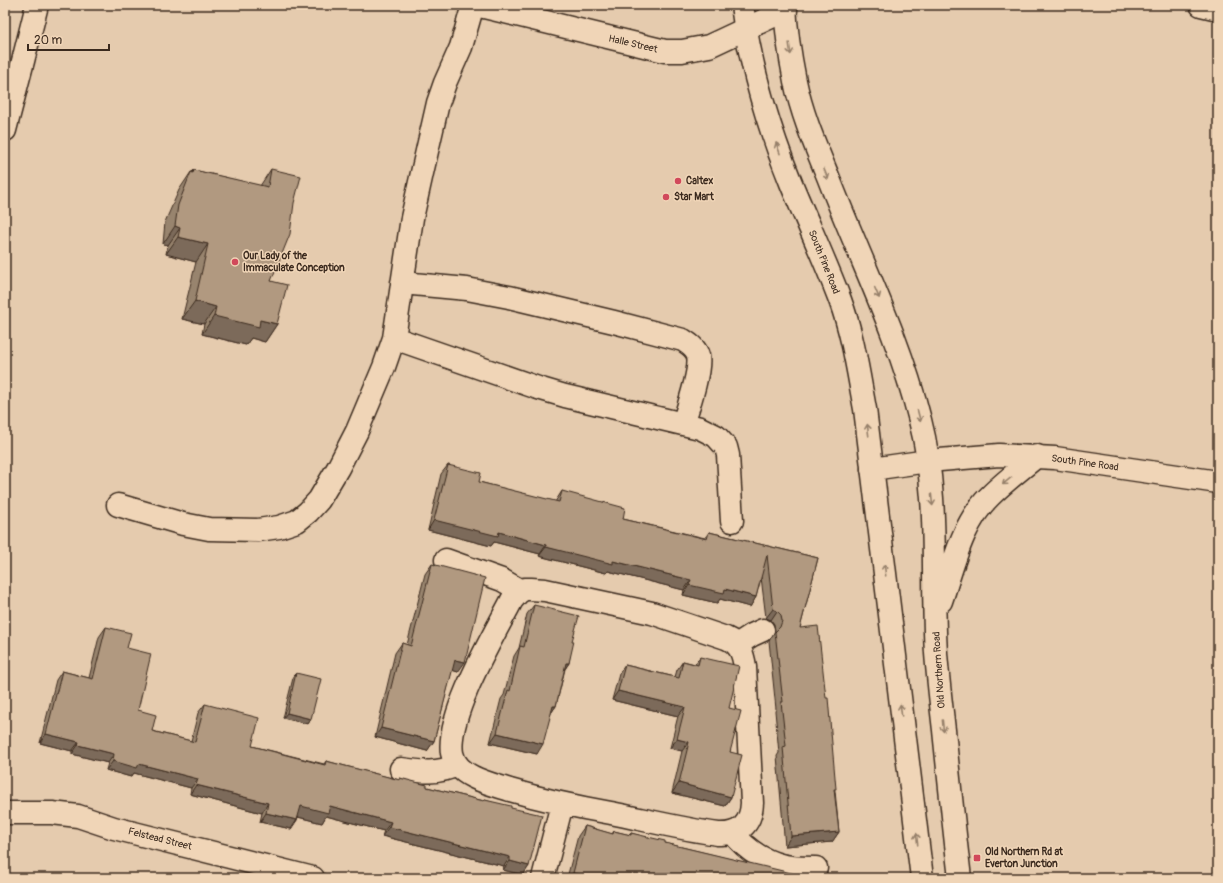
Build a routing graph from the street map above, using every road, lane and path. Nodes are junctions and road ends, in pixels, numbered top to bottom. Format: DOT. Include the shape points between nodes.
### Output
graph roads {
  1 [pos="37,5"];
  2 [pos="474,5"];
  3 [pos="742,5"];
  4 [pos="1201,5"];
  5 [pos="785,8"];
  6 [pos="1218,9"];
  7 [pos="745,30"];
  8 [pos="5,130"];
  9 [pos="402,283"];
  10 [pos="394,338"];
  11 [pos="684,424"];
  12 [pos="1037,456"];
  13 [pos="928,461"];
  14 [pos="872,469"];
  15 [pos="1218,482"];
  16 [pos="118,505"];
  17 [pos="732,521"];
  18 [pos="446,560"];
  19 [pos="521,591"];
  20 [pos="935,618"];
  21 [pos="763,630"];
  22 [pos="738,644"];
  23 [pos="457,765"];
  24 [pos="401,769"];
  25 [pos="562,804"];
  26 [pos="5,813"];
  27 [pos="733,833"];
  28 [pos="816,868"];
  29 [pos="313,878"];
  30 [pos="543,878"];
  31 [pos="922,878"];
  32 [pos="960,878"];
  1 -- 8 [label="main road"];
  2 -- 7 [label="main road, Halle Street" via="665,51 709,46"];
  2 -- 9 [label="main road" via="461,47 438,103 412,218"];
  3 -- 7 [label="main road, South Pine Road"];
  4 -- 6 [label="main road"];
  5 -- 7 [label="main road, Halle Street"];
  5 -- 13 [label="main road, one-way" via="795,82 802,108 812,139 897,345 921,421"];
  14 -- 7 [label="main road, South Pine Road, one-way" via="865,409 850,332 840,300 774,136"];
  9 -- 10 [label="main road"];
  9 -- 11 [label="main road" via="467,289 509,297 682,340 696,351 698,362"];
  10 -- 11 [label="main road" via="538,388"];
  10 -- 16 [label="main road" via="357,431 338,468 319,500 297,521 258,530 209,529"];
  11 -- 17 [label="main road" via="709,432 726,447"];
  12 -- 13 [label="main road, South Pine Road" via="999,455"];
  12 -- 15 [label="main road, South Pine Road"];
  12 -- 20 [label="main road, one-way" via="989,497 971,522 962,540"];
  13 -- 14 [label="main road, South Pine Road"];
  13 -- 20 [label="main road, Old Northern Road, one-way" via="935,533"];
  31 -- 14 [label="main road, one-way"];
  18 -- 19 [label="main road" via="502,580"];
  19 -- 22 [label="main road" via="531,588 545,590 652,613"];
  19 -- 23 [label="main road" via="512,600 460,707 452,741 452,753"];
  20 -- 32 [label="main road, Old Northern Road, one-way" via="936,653"];
  21 -- 22 [label="main road"];
  22 -- 27 [label="main road" via="745,667 752,803 747,821 742,828"];
  23 -- 24 [label="main road" via="446,770 430,772"];
  23 -- 25 [label="main road" via="469,775 489,784"];
  25 -- 27 [label="main road" via="710,833"];
  25 -- 30 [label="main road"];
  26 -- 29 [label="main road, Felstead Street" via="78,816 114,828"];
  27 -- 28 [label="main road" via="759,856 782,865"];
}
